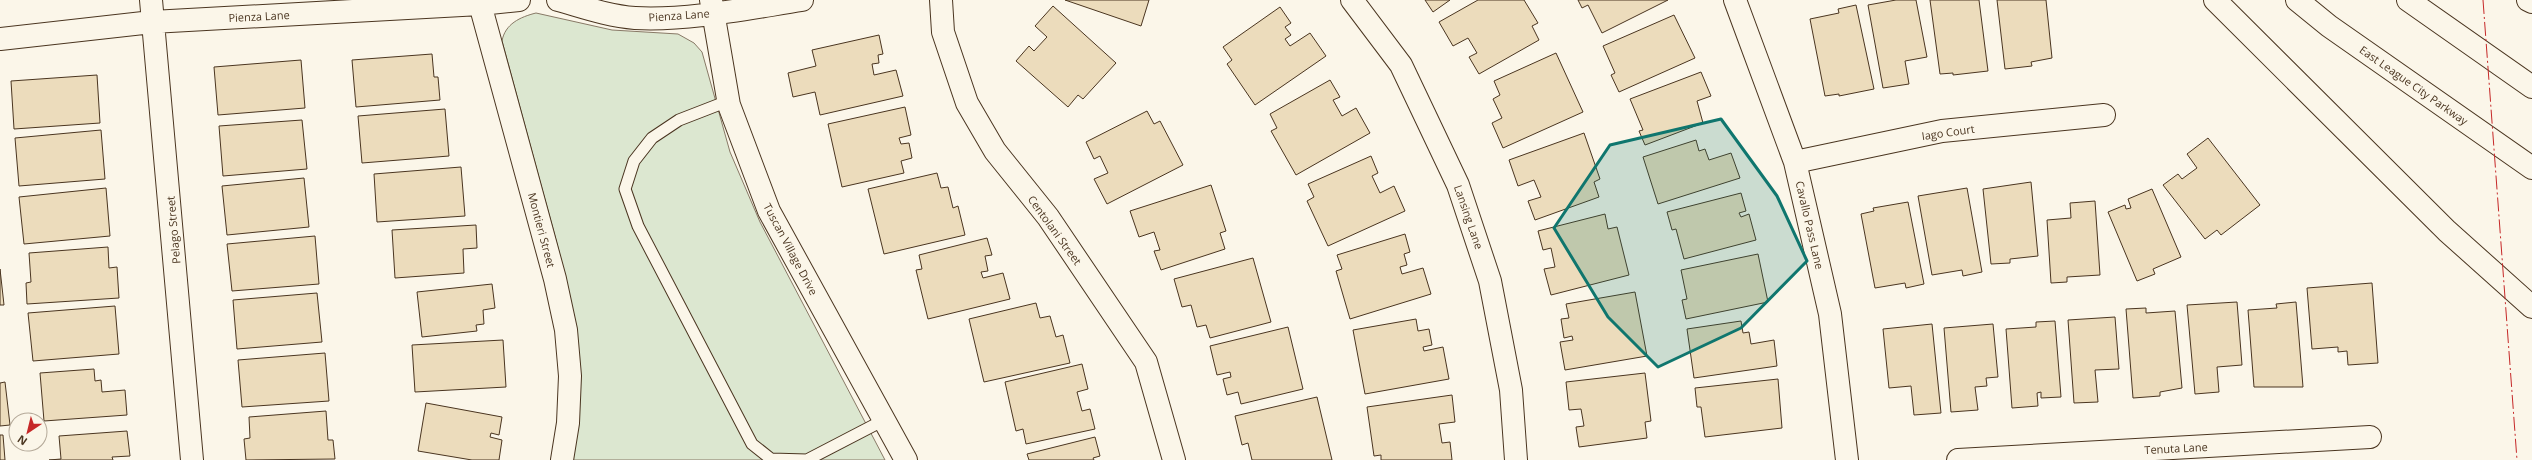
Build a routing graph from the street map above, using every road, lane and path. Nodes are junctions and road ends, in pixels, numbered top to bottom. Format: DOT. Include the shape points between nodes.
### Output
graph roads {
  1 [pos="151,0"];
  2 [pos="519,0"];
  3 [pos="558,0"];
  4 [pos="802,0"];
  5 [pos="941,0"];
  6 [pos="1352,0"];
  7 [pos="1735,0"];
  8 [pos="2215,0"];
  9 [pos="2297,0"];
  10 [pos="2408,0"];
  11 [pos="2528,0"];
  12 [pos="2532,2"];
  13 [pos="480,4"];
  14 [pos="712,7"];
  15 [pos="152,22"];
  16 [pos="0,39"];
  17 [pos="2532,87"];
  18 [pos="728,102"];
  19 [pos="2104,115"];
  20 [pos="1795,162"];
  21 [pos="2532,168"];
  22 [pos="2532,307"];
  23 [pos="884,420"];
  24 [pos="2370,437"];
  25 [pos="192,460"];
  26 [pos="562,460"];
  27 [pos="906,460"];
  28 [pos="1174,460"];
  29 [pos="1516,460"];
  30 [pos="1848,460"];
  31 [pos="1958,460"];
  1 -- 15 [label="street, Pelago Street"];
  2 -- 13 [label="street, Pienza Lane"];
  3 -- 14 [label="street, Pienza Lane" via="614,15 636,18"];
  4 -- 14 [label="street, Pienza Lane"];
  5 -- 28 [label="street, Centolani Street" via="943,32 967,103 995,152 1048,217 1146,362"];
  6 -- 29 [label="street, Lansing Lane" via="1400,65 1458,185 1490,281 1511,390"];
  7 -- 20 [label="street, Cavallo Pass Lane"];
  8 -- 22 [label="street" via="2447,232"];
  9 -- 21 [label="street, East League City Parkway" via="2329,26"];
  10 -- 17 [label="street"];
  11 -- 12 [label="street"];
  13 -- 15 [label="street, Pienza Lane"];
  13 -- 26 [label="street, Montieri Street" via="555,279 566,330 570,384 568,423"];
  14 -- 18 [label="street, Tuscan Village Drive"];
  15 -- 16 [label="street, Pienza Lane"];
  15 -- 25 [label="street, Pelago Street"];
  18 -- 23 [label="street, Tuscan Village Drive" via="769,211"];
  18 -- 23 [label="lane" via="679,120 652,138 634,161 625,189 638,226 752,444 771,459 807,460"];
  19 -- 20 [label="street, Iago Court" via="1942,132"];
  20 -- 30 [label="street, Cavallo Pass Lane" via="1830,314"];
  23 -- 27 [label="street, Tuscan Village Drive"];
  24 -- 31 [label="street, Tenuta Lane"];
}
